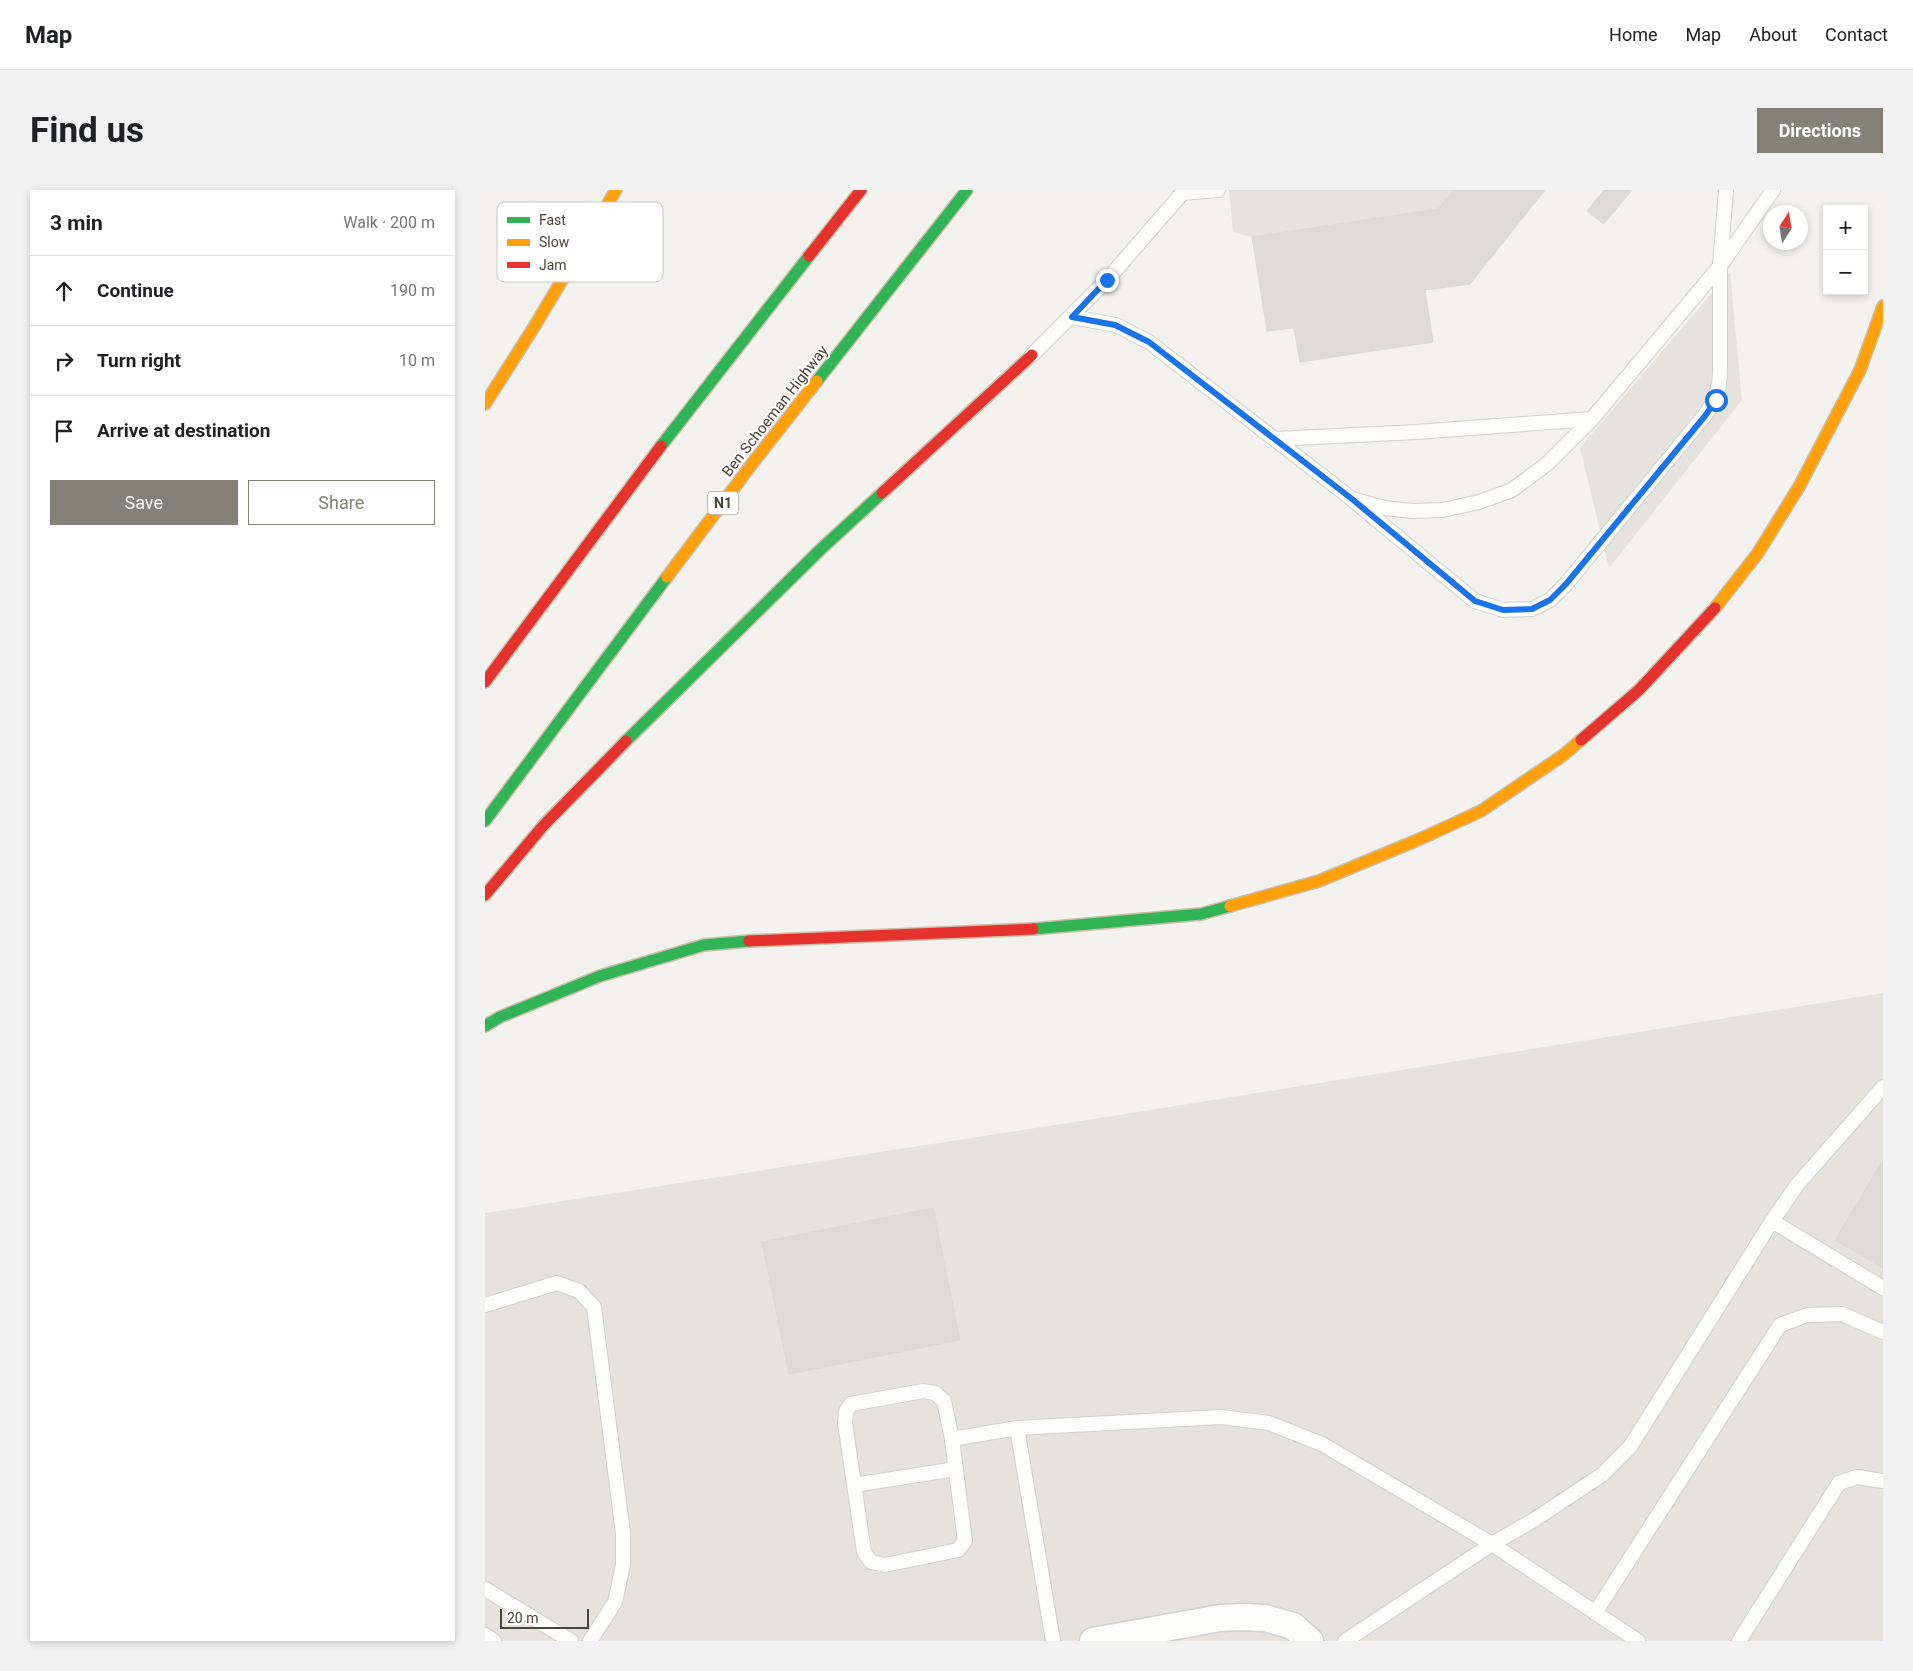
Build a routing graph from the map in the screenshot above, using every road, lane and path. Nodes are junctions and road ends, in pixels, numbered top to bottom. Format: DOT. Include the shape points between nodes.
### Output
graph roads {
  1 [pos="616,190"];
  2 [pos="861,190"];
  3 [pos="967,190"];
  4 [pos="1218,190"];
  5 [pos="1727,190"];
  6 [pos="1773,190"];
  7 [pos="1183,192"];
  8 [pos="609,202"];
  9 [pos="1721,266"];
  10 [pos="561,282"];
  11 [pos="1883,306"];
  12 [pos="1072,317"];
  13 [pos="1032,355"];
  14 [pos="485,404"];
  15 [pos="1592,420"];
  16 [pos="1275,439"];
  17 [pos="1352,499"];
  18 [pos="485,682"];
  19 [pos="485,820"];
  20 [pos="485,894"];
  21 [pos="485,1026"];
  22 [pos="1883,1087"];
  23 [pos="1772,1221"];
  24 [pos="1883,1288"];
  25 [pos="485,1305"];
  26 [pos="1883,1332"];
  27 [pos="1017,1428"];
  28 [pos="952,1439"];
  29 [pos="956,1469"];
  30 [pos="1883,1480"];
  31 [pos="854,1485"];
  32 [pos="1492,1544"];
  33 [pos="485,1589"];
  34 [pos="1595,1612"];
  35 [pos="485,1635"];
  36 [pos="494,1641"];
  37 [pos="571,1641"];
  38 [pos="591,1641"];
  39 [pos="1053,1641"];
  40 [pos="1093,1641"];
  41 [pos="1310,1641"];
  42 [pos="1345,1641"];
  43 [pos="1638,1641"];
  44 [pos="1739,1641"];
  1 -- 8 [label="highway"];
  2 -- 18 [label="highway" via="693,403"];
  3 -- 19 [label="highway, Ben Schoeman Highway / N1" via="755,460"];
  4 -- 7 [label="lane"];
  5 -- 9 [label="lane"];
  6 -- 9 [label="lane"];
  7 -- 12 [label="lane"];
  9 -- 15 [label="lane"];
  9 -- 17 [label="lane" via="1720,373 1716,400 1550,600 1532,609 1503,610 1475,601"];
  10 -- 14 [label="highway"];
  11 -- 21 [label="highway" via="1860,370 1800,485 1758,553 1708,617 1639,690 1562,756 1481,811 1319,881 1201,914 1025,930 774,939 704,945 599,976"];
  12 -- 13 [label="lane"];
  12 -- 16 [label="lane" via="1115,325 1149,342"];
  13 -- 20 [label="highway" via="821,550 638,730 543,826"];
  15 -- 16 [label="lane"];
  15 -- 17 [label="lane" via="1547,464 1512,490 1479,502 1443,510 1413,511 1384,508"];
  16 -- 17 [label="lane"];
  22 -- 23 [label="lane" via="1797,1185"];
  23 -- 24 [label="lane"];
  23 -- 32 [label="lane" via="1630,1447 1603,1474"];
  25 -- 38 [label="lane" via="557,1283 579,1292 594,1307 623,1533 623,1565 615,1602"];
  26 -- 34 [label="lane" via="1842,1314 1807,1314 1780,1325"];
  27 -- 28 [label="lane"];
  27 -- 32 [label="lane" via="1221,1417 1269,1423 1322,1444"];
  27 -- 39 [label="lane"];
  28 -- 29 [label="lane"];
  28 -- 31 [label="lane" via="944,1401 935,1393 923,1391 851,1404 845,1411 845,1423"];
  29 -- 31 [label="lane"];
  29 -- 31 [label="lane" via="965,1541 958,1550 885,1565 871,1562 864,1552"];
  30 -- 44 [label="lane" via="1857,1476 1839,1483"];
  32 -- 34 [label="lane"];
  32 -- 42 [label="lane"];
  33 -- 37 [label="lane"];
  34 -- 43 [label="lane"];
  35 -- 36 [label="lane"];
  40 -- 41 [label="street" via="1220,1618 1243,1617 1265,1618 1293,1626"];
}
